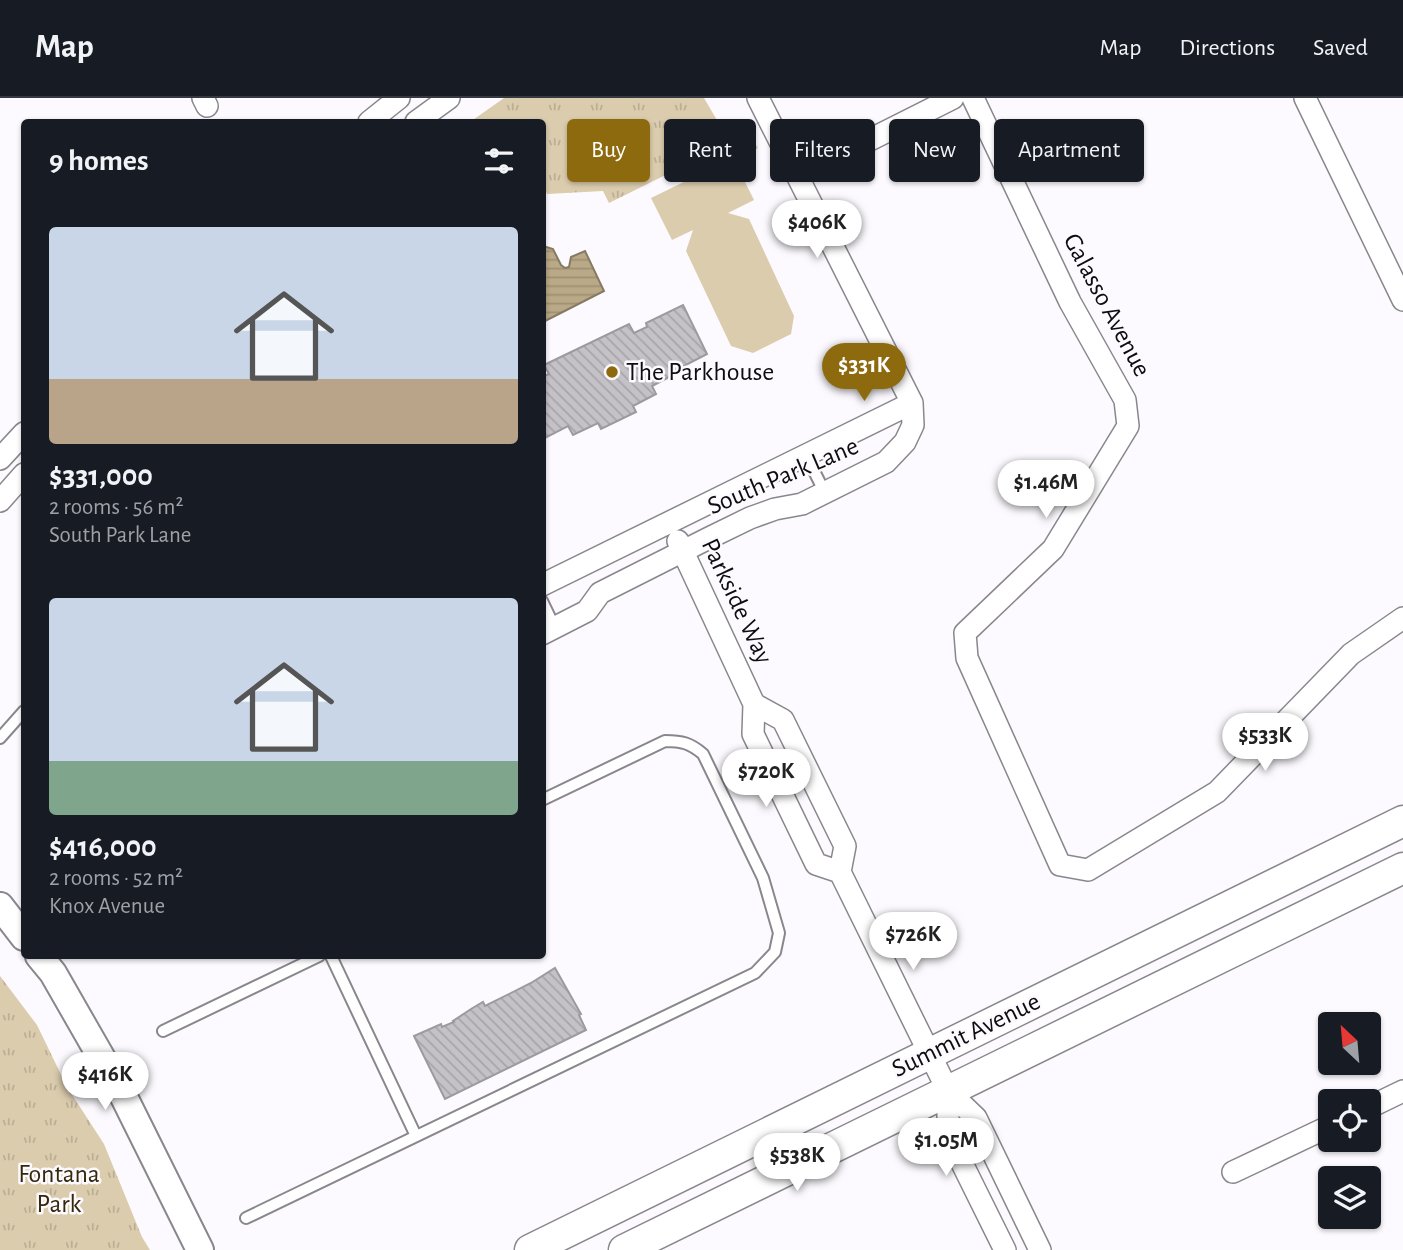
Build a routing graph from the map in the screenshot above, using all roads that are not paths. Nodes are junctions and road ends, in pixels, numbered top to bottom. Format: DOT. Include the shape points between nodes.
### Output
graph roads {
  1 [pos="400,98"];
  2 [pos="448,98"];
  3 [pos="758,98"];
  4 [pos="953,98"];
  5 [pos="973,98"];
  6 [pos="1305,98"];
  7 [pos="373,119"];
  8 [pos="420,119"];
  9 [pos="770,121"];
  10 [pos="875,137"];
  11 [pos="801,182"];
  12 [pos="1403,300"];
  13 [pos="912,403"];
  14 [pos="21,440"];
  15 [pos="806,456"];
  16 [pos="0,459"];
  17 [pos="21,477"];
  18 [pos="825,493"];
  19 [pos="0,501"];
  20 [pos="668,523"];
  21 [pos="684,551"];
  22 [pos="546,583"];
  23 [pos="1403,618"];
  24 [pos="549,631"];
  25 [pos="754,704"];
  26 [pos="21,716"];
  27 [pos="0,738"];
  28 [pos="546,798"];
  29 [pos="1403,821"];
  30 [pos="1403,868"];
  31 [pos="840,872"];
  32 [pos="0,906"];
  33 [pos="21,933"];
  34 [pos="41,959"];
  35 [pos="313,959"];
  36 [pos="332,959"];
  37 [pos="163,1031"];
  38 [pos="929,1054"];
  39 [pos="948,1091"];
  40 [pos="1403,1091"];
  41 [pos="1381,1102"];
  42 [pos="1318,1132"];
  43 [pos="416,1136"];
  44 [pos="1233,1172"];
  45 [pos="246,1219"];
  46 [pos="201,1250"];
  47 [pos="530,1250"];
  48 [pos="624,1250"];
  49 [pos="1005,1250"];
  50 [pos="1041,1250"];
  1 -- 7 [label="street"];
  2 -- 8 [label="street"];
  3 -- 9 [label="street"];
  4 -- 10 [label="street"];
  5 -- 23 [label="street, Galasso Avenue" via="1070,302 1125,400 1128,426 1053,549 965,633 967,658 1060,865 1088,870 1217,792 1350,654"];
  6 -- 12 [label="street"];
  11 -- 13 [label="street"];
  13 -- 15 [label="street, South Park Lane"];
  13 -- 18 [label="street, South Park Lane" via="914,425 886,462"];
  14 -- 16 [label="street"];
  15 -- 18 [label="lane"];
  15 -- 20 [label="street, South Park Lane"];
  17 -- 19 [label="street"];
  18 -- 21 [label="street, South Park Lane" via="750,518"];
  20 -- 21 [label="street, Parkside Way"];
  20 -- 22 [label="street, South Park Lane"];
  21 -- 24 [label="street, South Park Lane" via="600,593 587,611"];
  21 -- 25 [label="street, Parkside Way"];
  25 -- 31 [label="street, Parkside Way" via="753,734 816,864"];
  25 -- 31 [label="street, Parkside Way" via="783,720 845,846"];
  26 -- 27 [label="lane"];
  28 -- 43 [label="lane" via="665,741 693,746 702,754 763,878 779,933 775,952 755,972"];
  29 -- 38 [label="main road, Summit Avenue"];
  30 -- 39 [label="main road, Summit Avenue"];
  31 -- 38 [label="street, Parkside Way"];
  32 -- 33 [label="street"];
  34 -- 46 [label="street" via="124,1097"];
  35 -- 37 [label="lane"];
  36 -- 43 [label="lane"];
  38 -- 39 [label="street, Parkside Way"];
  38 -- 47 [label="main road, Summit Avenue"];
  39 -- 48 [label="main road, Summit Avenue"];
  39 -- 49 [label="street, Parkside Way" via="948,1135"];
  39 -- 50 [label="street, Parkside Way" via="976,1118"];
  40 -- 41 [label="street"];
  42 -- 44 [label="street"];
  43 -- 45 [label="lane"];
}
